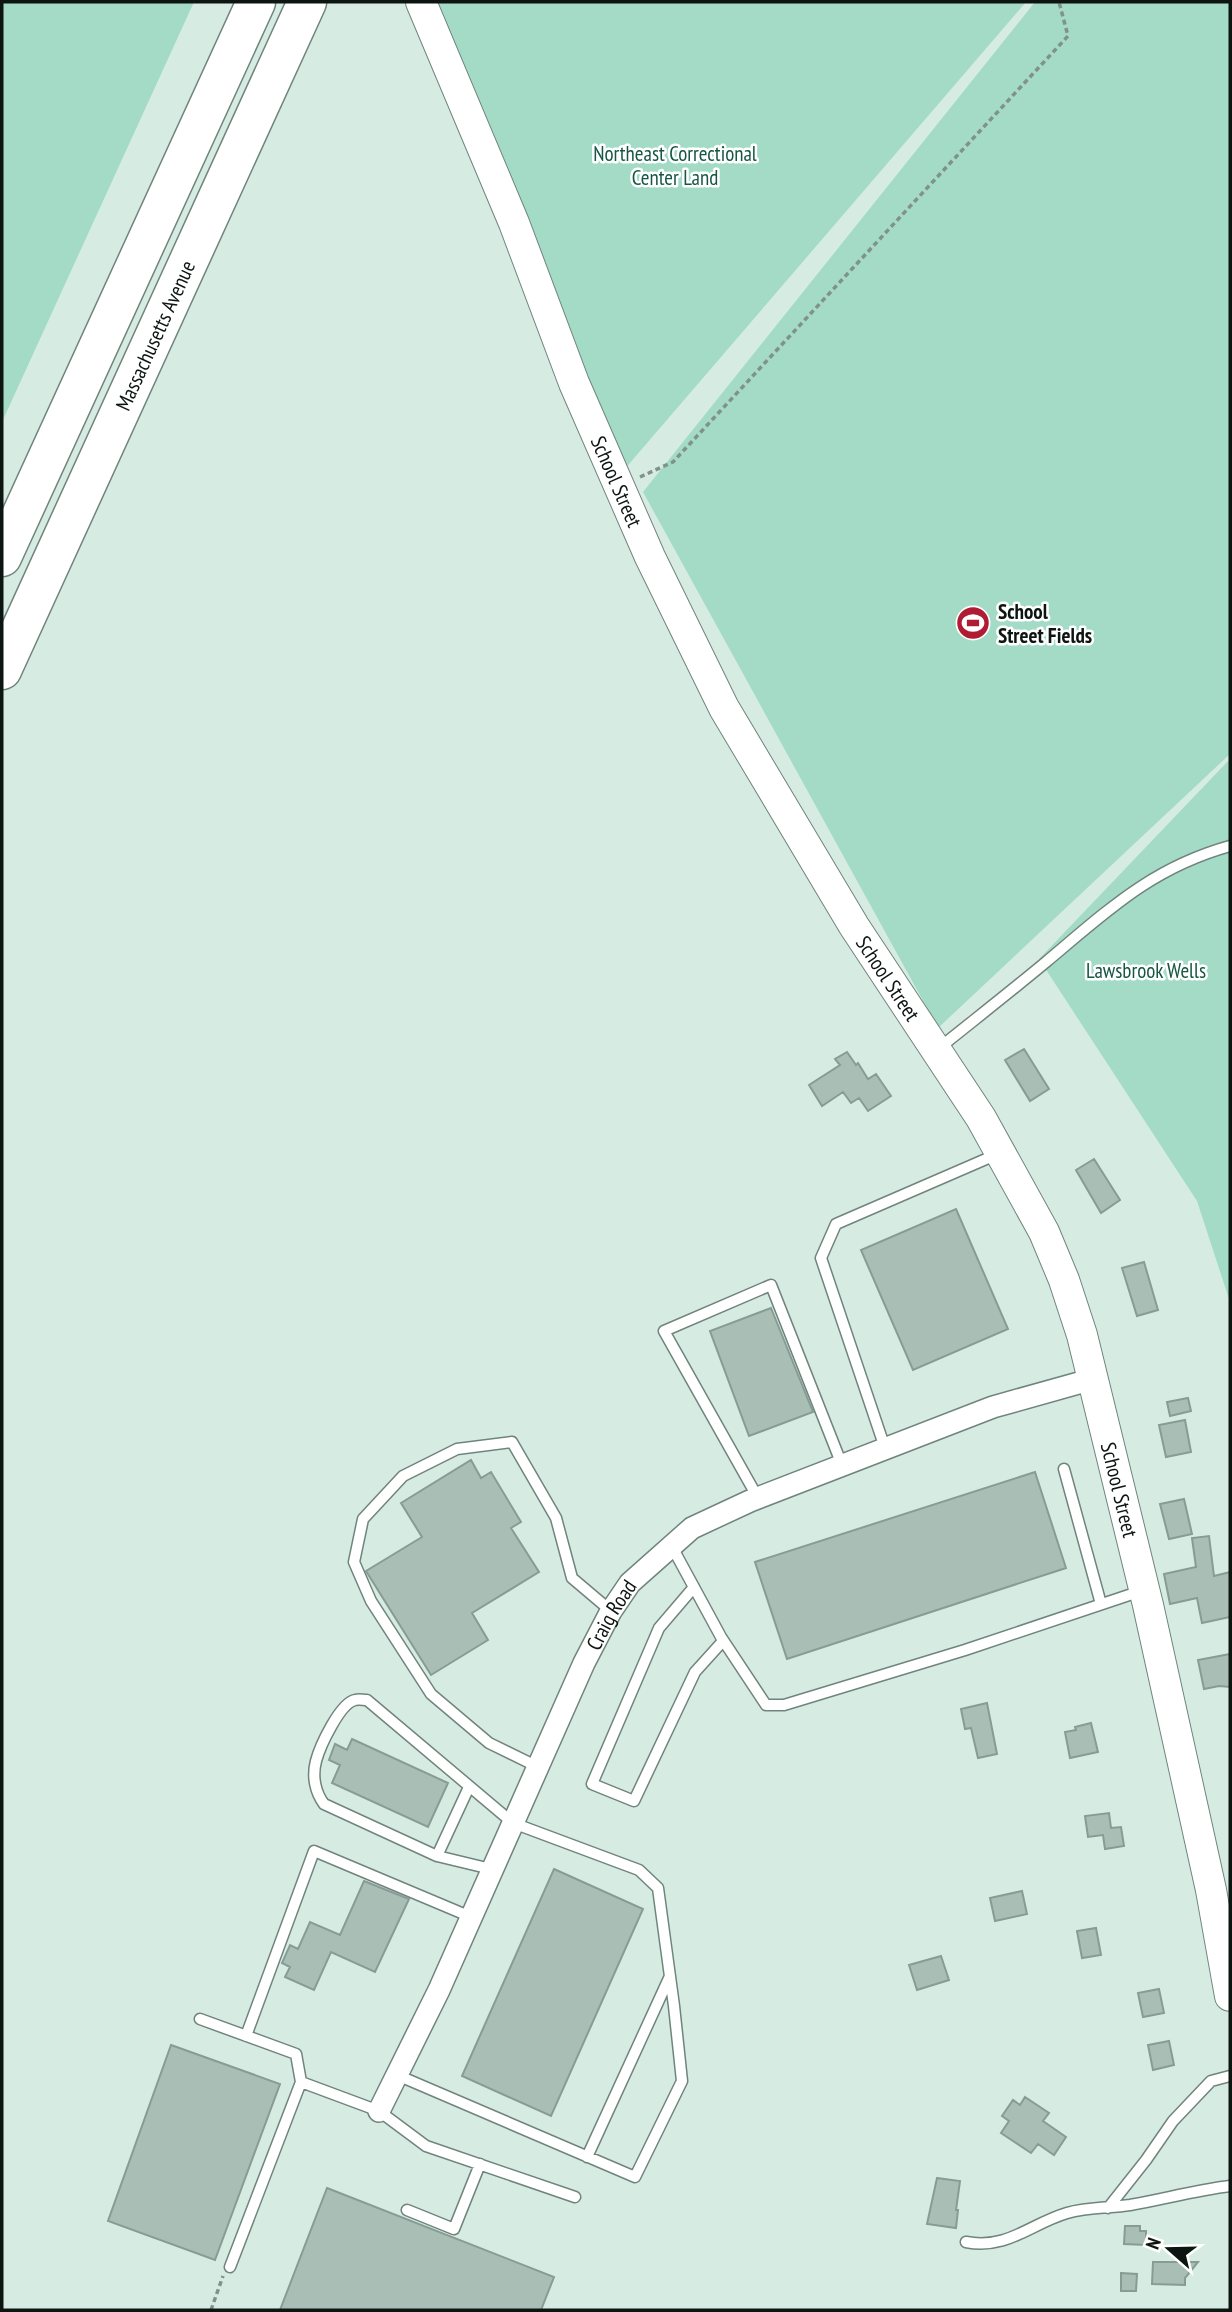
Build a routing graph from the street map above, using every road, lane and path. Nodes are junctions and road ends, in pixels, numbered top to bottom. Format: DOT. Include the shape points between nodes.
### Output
graph roads {
  1 [pos="256,2"];
  2 [pos="307,2"];
  3 [pos="421,2"];
  4 [pos="1059,2"];
  5 [pos="621,486"];
  6 [pos="2,557"];
  7 [pos="2,670"];
  8 [pos="1230,846"];
  9 [pos="935,1051"];
  10 [pos="1001,1153"];
  11 [pos="1093,1379"];
  12 [pos="885,1448"];
  13 [pos="842,1465"];
  14 [pos="1064,1469"];
  15 [pos="758,1498"];
  16 [pos="671,1545"];
  17 [pos="694,1587"];
  18 [pos="1144,1590"];
  19 [pos="1101,1604"];
  20 [pos="611,1611"];
  21 [pos="723,1641"];
  22 [pos="538,1767"];
  23 [pos="469,1787"];
  24 [pos="513,1823"];
  25 [pos="437,1856"];
  26 [pos="491,1869"];
  27 [pos="471,1917"];
  28 [pos="670,1976"];
  29 [pos="1230,1996"];
  30 [pos="200,2019"];
  31 [pos="246,2036"];
  32 [pos="397,2076"];
  33 [pos="1230,2076"];
  34 [pos="301,2082"];
  35 [pos="379,2111"];
  36 [pos="587,2157"];
  37 [pos="480,2164"];
  38 [pos="1230,2186"];
  39 [pos="575,2197"];
  40 [pos="1108,2208"];
  41 [pos="407,2210"];
  42 [pos="966,2242"];
  43 [pos="230,2267"];
  44 [pos="211,2310"];
  1 -- 6 [label="highway"];
  2 -- 7 [label="highway, Massachusetts Avenue"];
  3 -- 5 [label="street, School Street" via="514,223 574,383"];
  4 -- 5 [label="path" via="1068,36 673,462"];
  5 -- 9 [label="street, School Street" via="650,557 724,708 806,849"];
  8 -- 9 [label="lane" via="1166,870 1130,892"];
  9 -- 10 [label="street, School Street"];
  10 -- 11 [label="street, School Street" via="1044,1231 1064,1280"];
  10 -- 12 [label="lane" via="836,1224 821,1258"];
  11 -- 12 [label="street, Craig Road" via="993,1407"];
  11 -- 18 [label="street, School Street"];
  12 -- 13 [label="street, Craig Road"];
  13 -- 15 [label="street, Craig Road"];
  13 -- 15 [label="lane" via="771,1285 664,1331"];
  14 -- 19 [label="lane"];
  15 -- 16 [label="street, Craig Road" via="692,1528"];
  16 -- 17 [label="lane"];
  16 -- 20 [label="street, Craig Road" via="630,1583"];
  17 -- 21 [label="lane"];
  17 -- 21 [label="lane" via="659,1628 592,1784 634,1801 695,1672"];
  18 -- 19 [label="lane"];
  18 -- 29 [label="street, School Street"];
  19 -- 21 [label="lane" via="784,1705 766,1705"];
  20 -- 22 [label="street, Craig Road"];
  20 -- 22 [label="lane" via="572,1578 556,1518 512,1442 457,1449 403,1476 363,1520 354,1562 371,1601 431,1694 489,1743"];
  22 -- 24 [label="street, Craig Road"];
  23 -- 24 [label="lane"];
  23 -- 25 [label="lane"];
  23 -- 25 [label="lane" via="367,1700 354,1700 337,1716 316,1761 317,1794 324,1804"];
  24 -- 26 [label="street, Craig Road"];
  24 -- 28 [label="lane" via="639,1870 658,1888"];
  25 -- 26 [label="lane"];
  26 -- 27 [label="street, Craig Road"];
  27 -- 31 [label="lane" via="314,1851"];
  27 -- 32 [label="street, Craig Road"];
  28 -- 36 [label="lane"];
  28 -- 36 [label="lane" via="681,2081 635,2177"];
  30 -- 31 [label="lane"];
  31 -- 34 [label="lane" via="296,2054"];
  32 -- 35 [label="street, Craig Road"];
  32 -- 36 [label="lane"];
  33 -- 40 [label="lane" via="1211,2081 1173,2121"];
  34 -- 35 [label="lane"];
  34 -- 43 [label="lane"];
  35 -- 37 [label="lane" via="426,2146"];
  37 -- 39 [label="lane"];
  37 -- 41 [label="lane" via="454,2229"];
  38 -- 40 [label="lane"];
  40 -- 42 [label="lane" via="1067,2213 984,2245"];
  43 -- 44 [label="path"];
}
